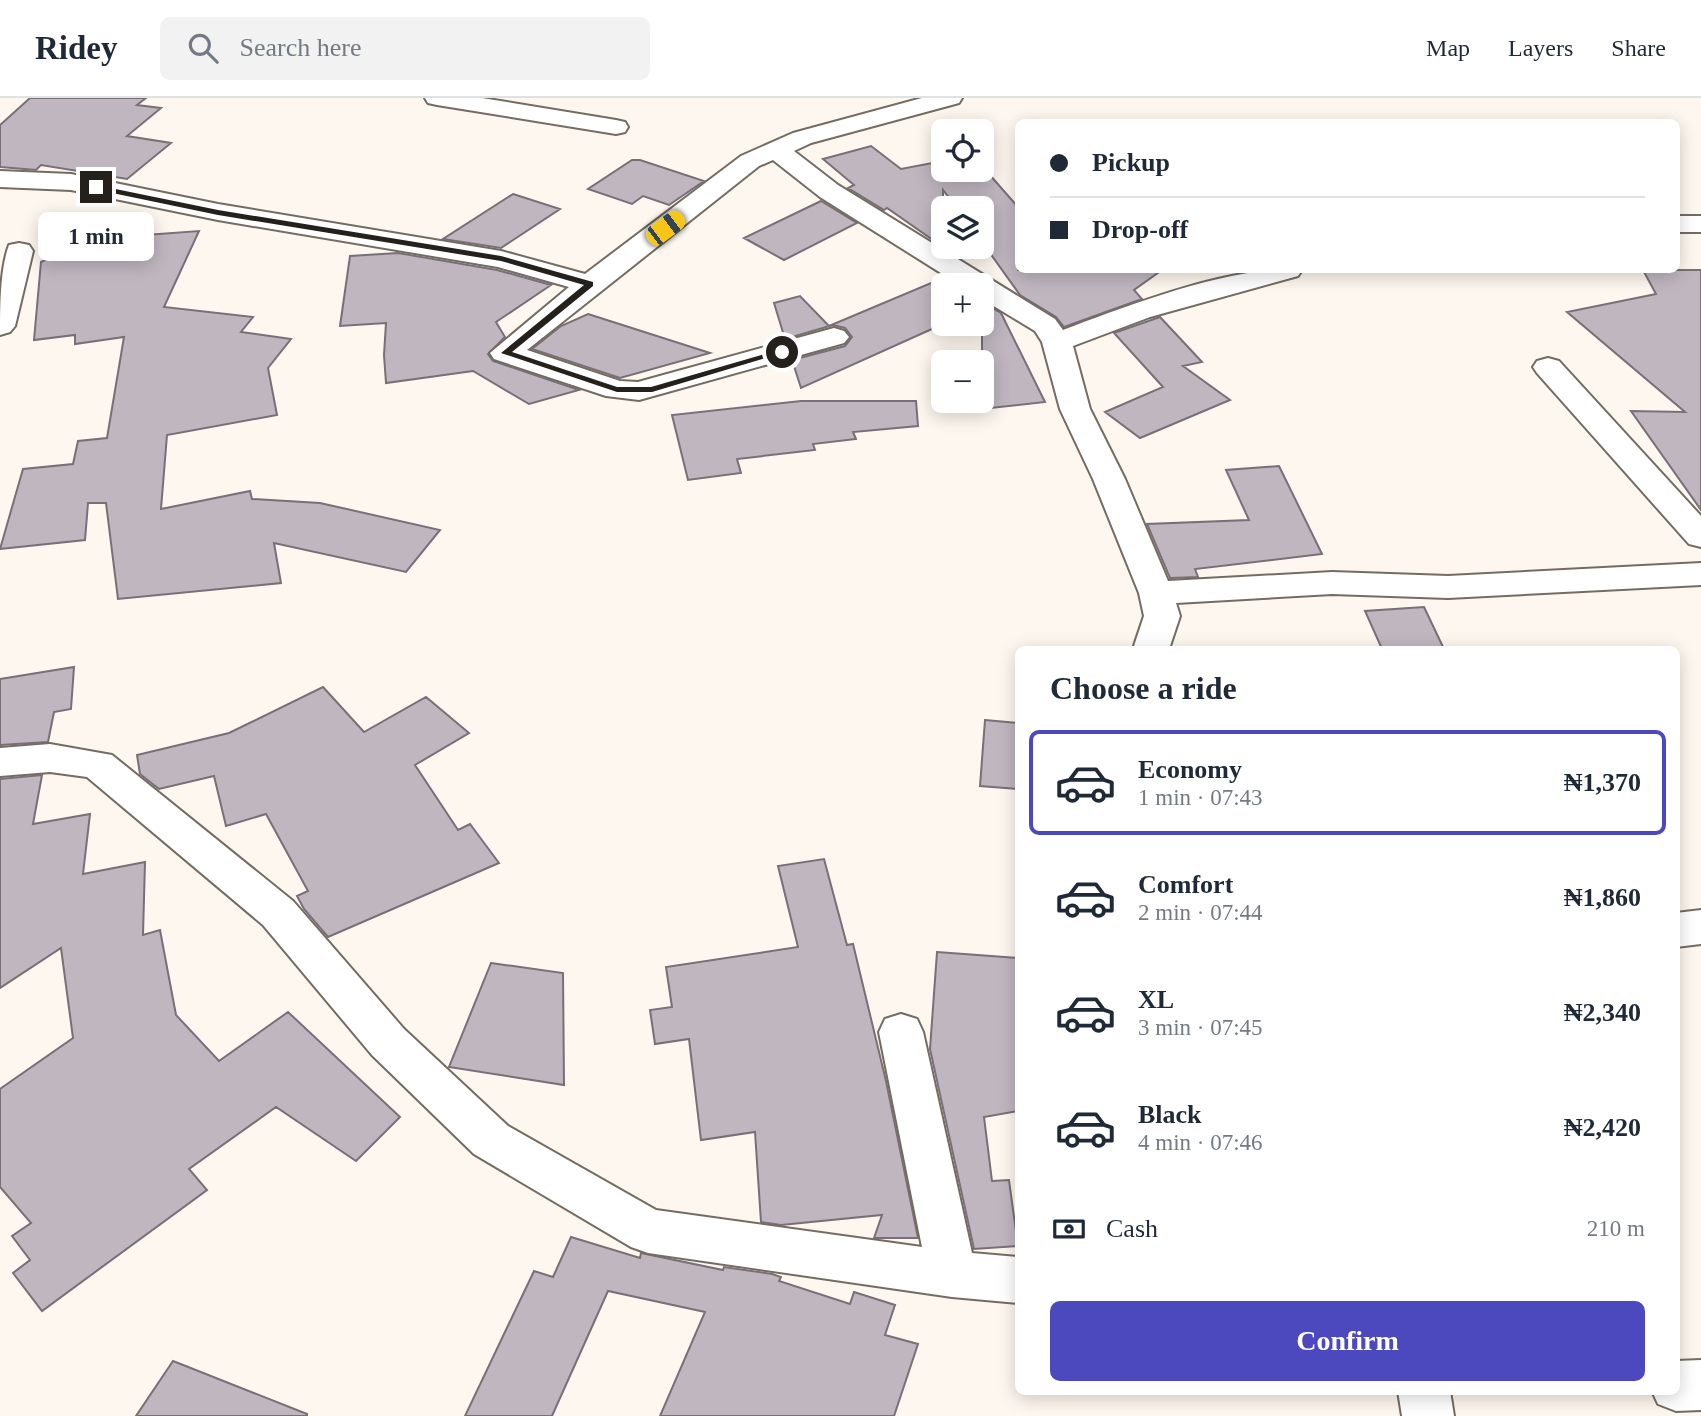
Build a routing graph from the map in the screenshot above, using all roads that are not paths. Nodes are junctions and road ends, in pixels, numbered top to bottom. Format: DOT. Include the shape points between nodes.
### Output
graph roads {
  1 [pos="437,98"];
  2 [pos="950,98"];
  3 [pos="616,128"];
  4 [pos="775,149"];
  5 [pos="0,179"];
  6 [pos="1680,224"];
  7 [pos="1701,224"];
  8 [pos="19,251"];
  9 [pos="959,273"];
  10 [pos="1277,273"];
  11 [pos="590,284"];
  12 [pos="994,295"];
  13 [pos="0,326"];
  14 [pos="834,337"];
  15 [pos="1057,342"];
  16 [pos="1548,367"];
  17 [pos="1701,536"];
  18 [pos="1701,574"];
  19 [pos="1156,593"];
  20 [pos="1152,646"];
  21 [pos="0,762"];
  22 [pos="1701,927"];
  23 [pos="1680,930"];
  24 [pos="901,1032"];
  25 [pos="952,1274"];
  26 [pos="1015,1280"];
  27 [pos="1701,1385"];
  28 [pos="1680,1386"];
  29 [pos="1425,1395"];
  30 [pos="1428,1416"];
  1 -- 3 [label="street"];
  2 -- 4 [label="street"];
  4 -- 9 [label="street" via="829,191"];
  4 -- 11 [label="street" via="750,161"];
  5 -- 11 [label="street" via="71,183 501,259"];
  6 -- 7 [label="street"];
  8 -- 13 [label="street"];
  10 -- 15 [label="street" via="1140,311"];
  11 -- 14 [label="street" via="505,353 617,390 639,391"];
  12 -- 15 [label="street" via="1045,326"];
  15 -- 19 [label="street" via="1074,409 1109,478"];
  16 -- 17 [label="street"];
  18 -- 19 [label="street" via="1448,587 1332,583"];
  19 -- 20 [label="street" via="1162,617"];
  21 -- 25 [label="street" via="50,758 98,765 278,913 388,1042 491,1140 648,1231"];
  22 -- 23 [label="street"];
  24 -- 25 [label="street"];
  25 -- 26 [label="street"];
  27 -- 28 [label="street"];
  29 -- 30 [label="street"];
}
